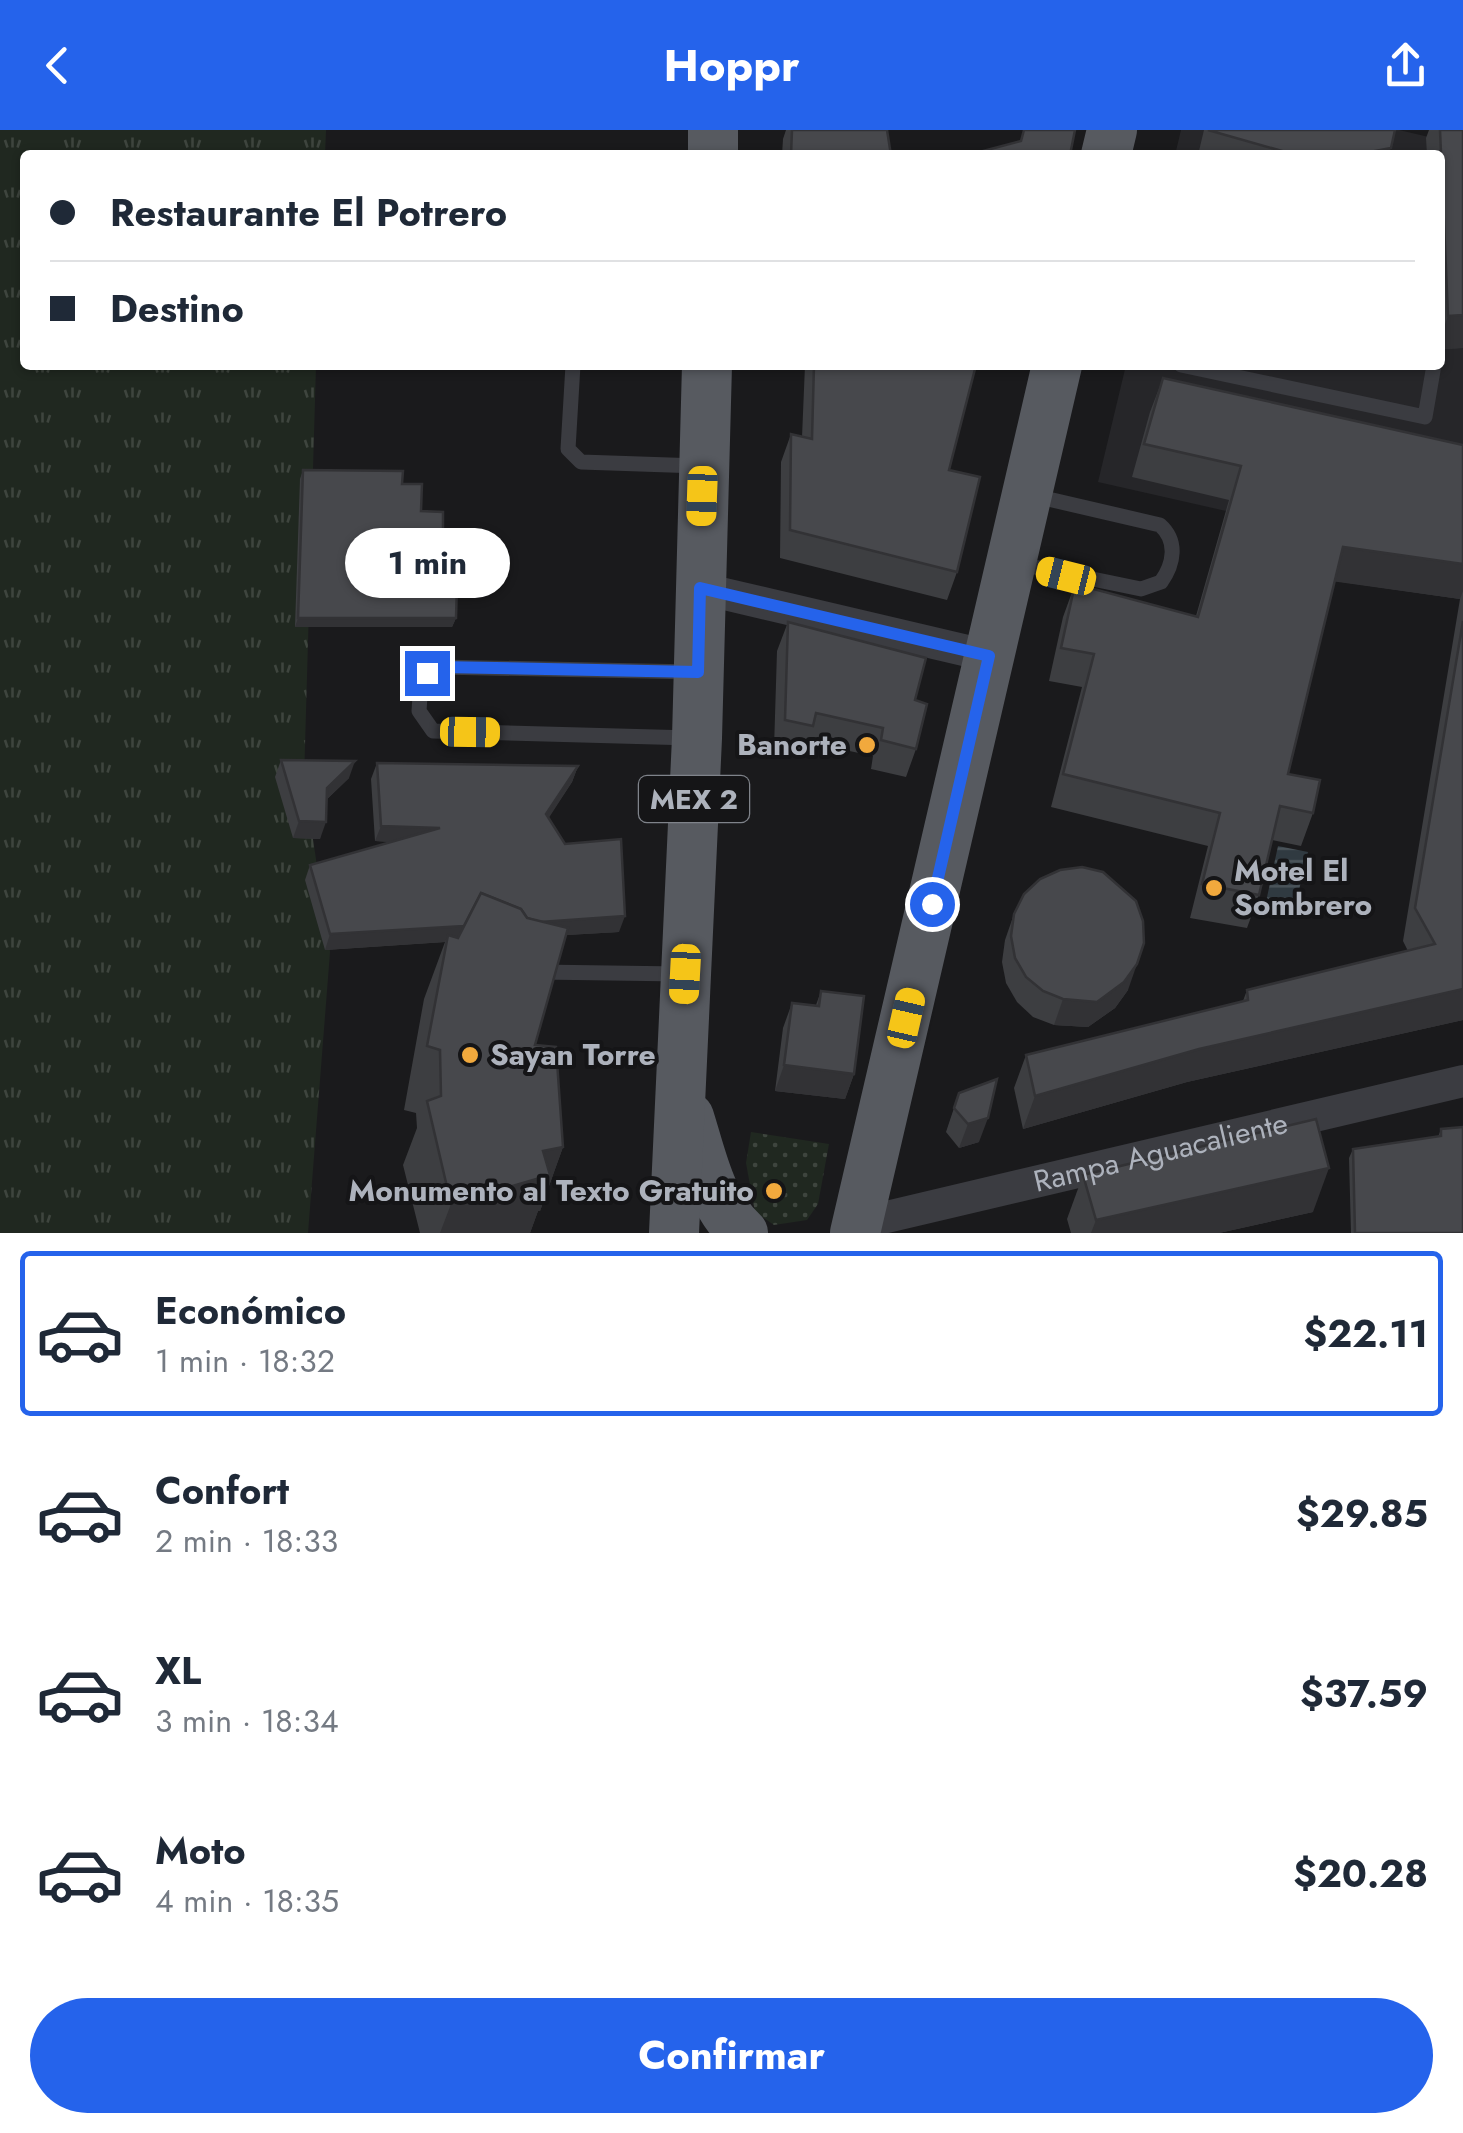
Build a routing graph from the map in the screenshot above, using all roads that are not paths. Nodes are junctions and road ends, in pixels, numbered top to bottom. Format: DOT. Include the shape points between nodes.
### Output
graph roads {
  1 [pos="573,370"];
  2 [pos="707,370"];
  3 [pos="1056,370"];
  4 [pos="1205,370"];
  5 [pos="1433,370"];
  6 [pos="704,466"];
  7 [pos="1027,494"];
  8 [pos="1011,562"];
  9 [pos="700,588"];
  10 [pos="989,656"];
  11 [pos="698,672"];
  12 [pos="697,738"];
  13 [pos="526,972"];
  14 [pos="685,974"];
  15 [pos="1463,1082"];
  16 [pos="679,1083"];
  17 [pos="846,1230"];
  18 [pos="674,1233"];
  19 [pos="743,1233"];
  1 -- 6 [label="lane" via="573,458"];
  2 -- 6 [label="main road, MEX 2"];
  3 -- 7 [label="main road"];
  4 -- 5 [label="lane" via="1426,417"];
  6 -- 9 [label="main road, MEX 2"];
  7 -- 8 [label="main road"];
  7 -- 8 [label="lane" via="1160,525 1173,554 1161,582 1141,588"];
  8 -- 10 [label="main road"];
  9 -- 10 [label="street"];
  9 -- 11 [label="main road, MEX 2"];
  10 -- 17 [label="main road"];
  11 -- 12 [label="main road, MEX 2"];
  11 -- 12 [label="lane" via="439,667 421,682 420,711 433,731"];
  12 -- 14 [label="main road, MEX 2"];
  13 -- 14 [label="lane"];
  14 -- 16 [label="main road, MEX 2"];
  15 -- 17 [label="street, Rampa Aguacaliente"];
  16 -- 18 [label="main road, MEX 2"];
  16 -- 19 [label="main road" via="708,1179 726,1218"];
}
